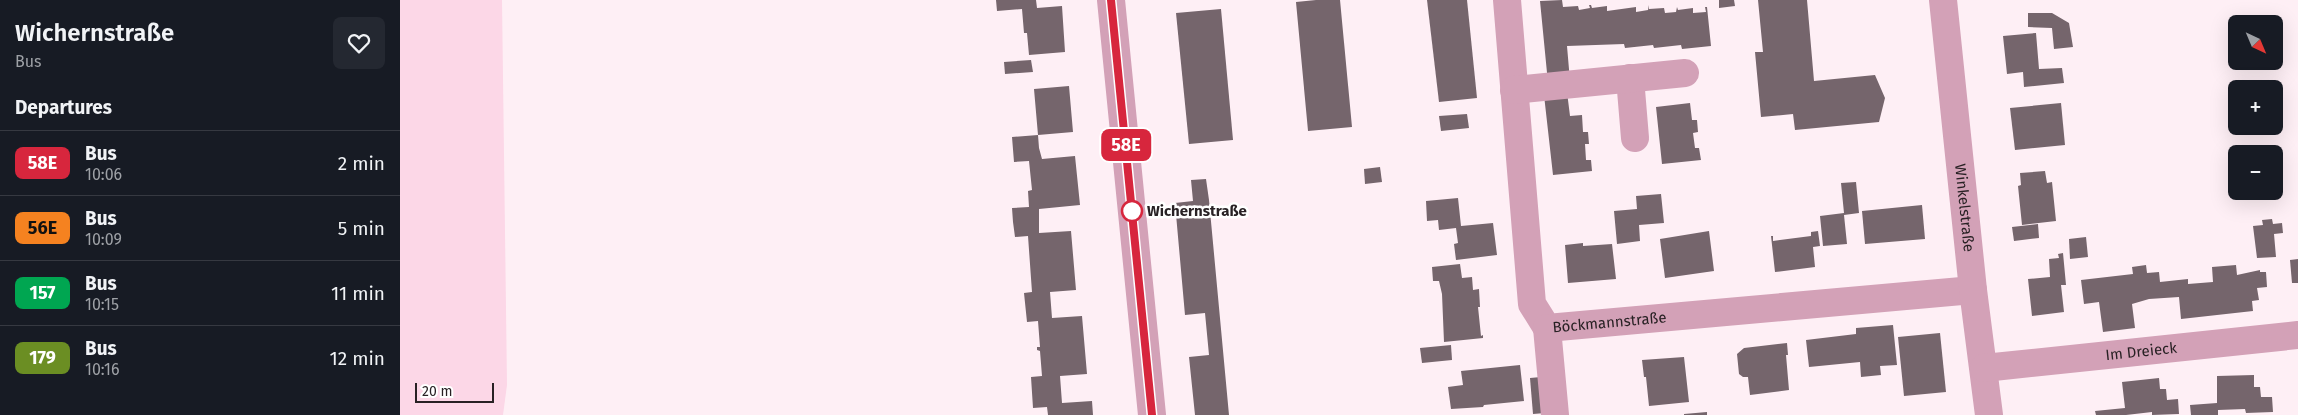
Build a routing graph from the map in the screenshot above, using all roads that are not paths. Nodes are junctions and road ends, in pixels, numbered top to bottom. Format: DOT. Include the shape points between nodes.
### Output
graph roads {
  1 [pos="1111,0"];
  2 [pos="1507,0"];
  3 [pos="1943,0"];
  4 [pos="1685,73"];
  5 [pos="1630,78"];
  6 [pos="1514,90"];
  7 [pos="1635,138"];
  8 [pos="1973,290"];
  9 [pos="1547,328"];
  10 [pos="2298,335"];
  11 [pos="1984,368"];
  12 [pos="1152,415"];
  13 [pos="1555,415"];
  14 [pos="1989,415"];
  1 -- 12 [label="street"];
  2 -- 6 [label="street, Böckmannstraße"];
  3 -- 8 [label="street, Winkelstraße"];
  4 -- 5 [label="street"];
  5 -- 6 [label="street"];
  5 -- 7 [label="street"];
  6 -- 9 [label="street, Böckmannstraße" via="1532,304"];
  8 -- 9 [label="street, Böckmannstraße"];
  8 -- 11 [label="street, Winkelstraße"];
  9 -- 13 [label="street"];
  10 -- 11 [label="street, Im Dreieck"];
  11 -- 14 [label="street, Winkelstraße"];
}
